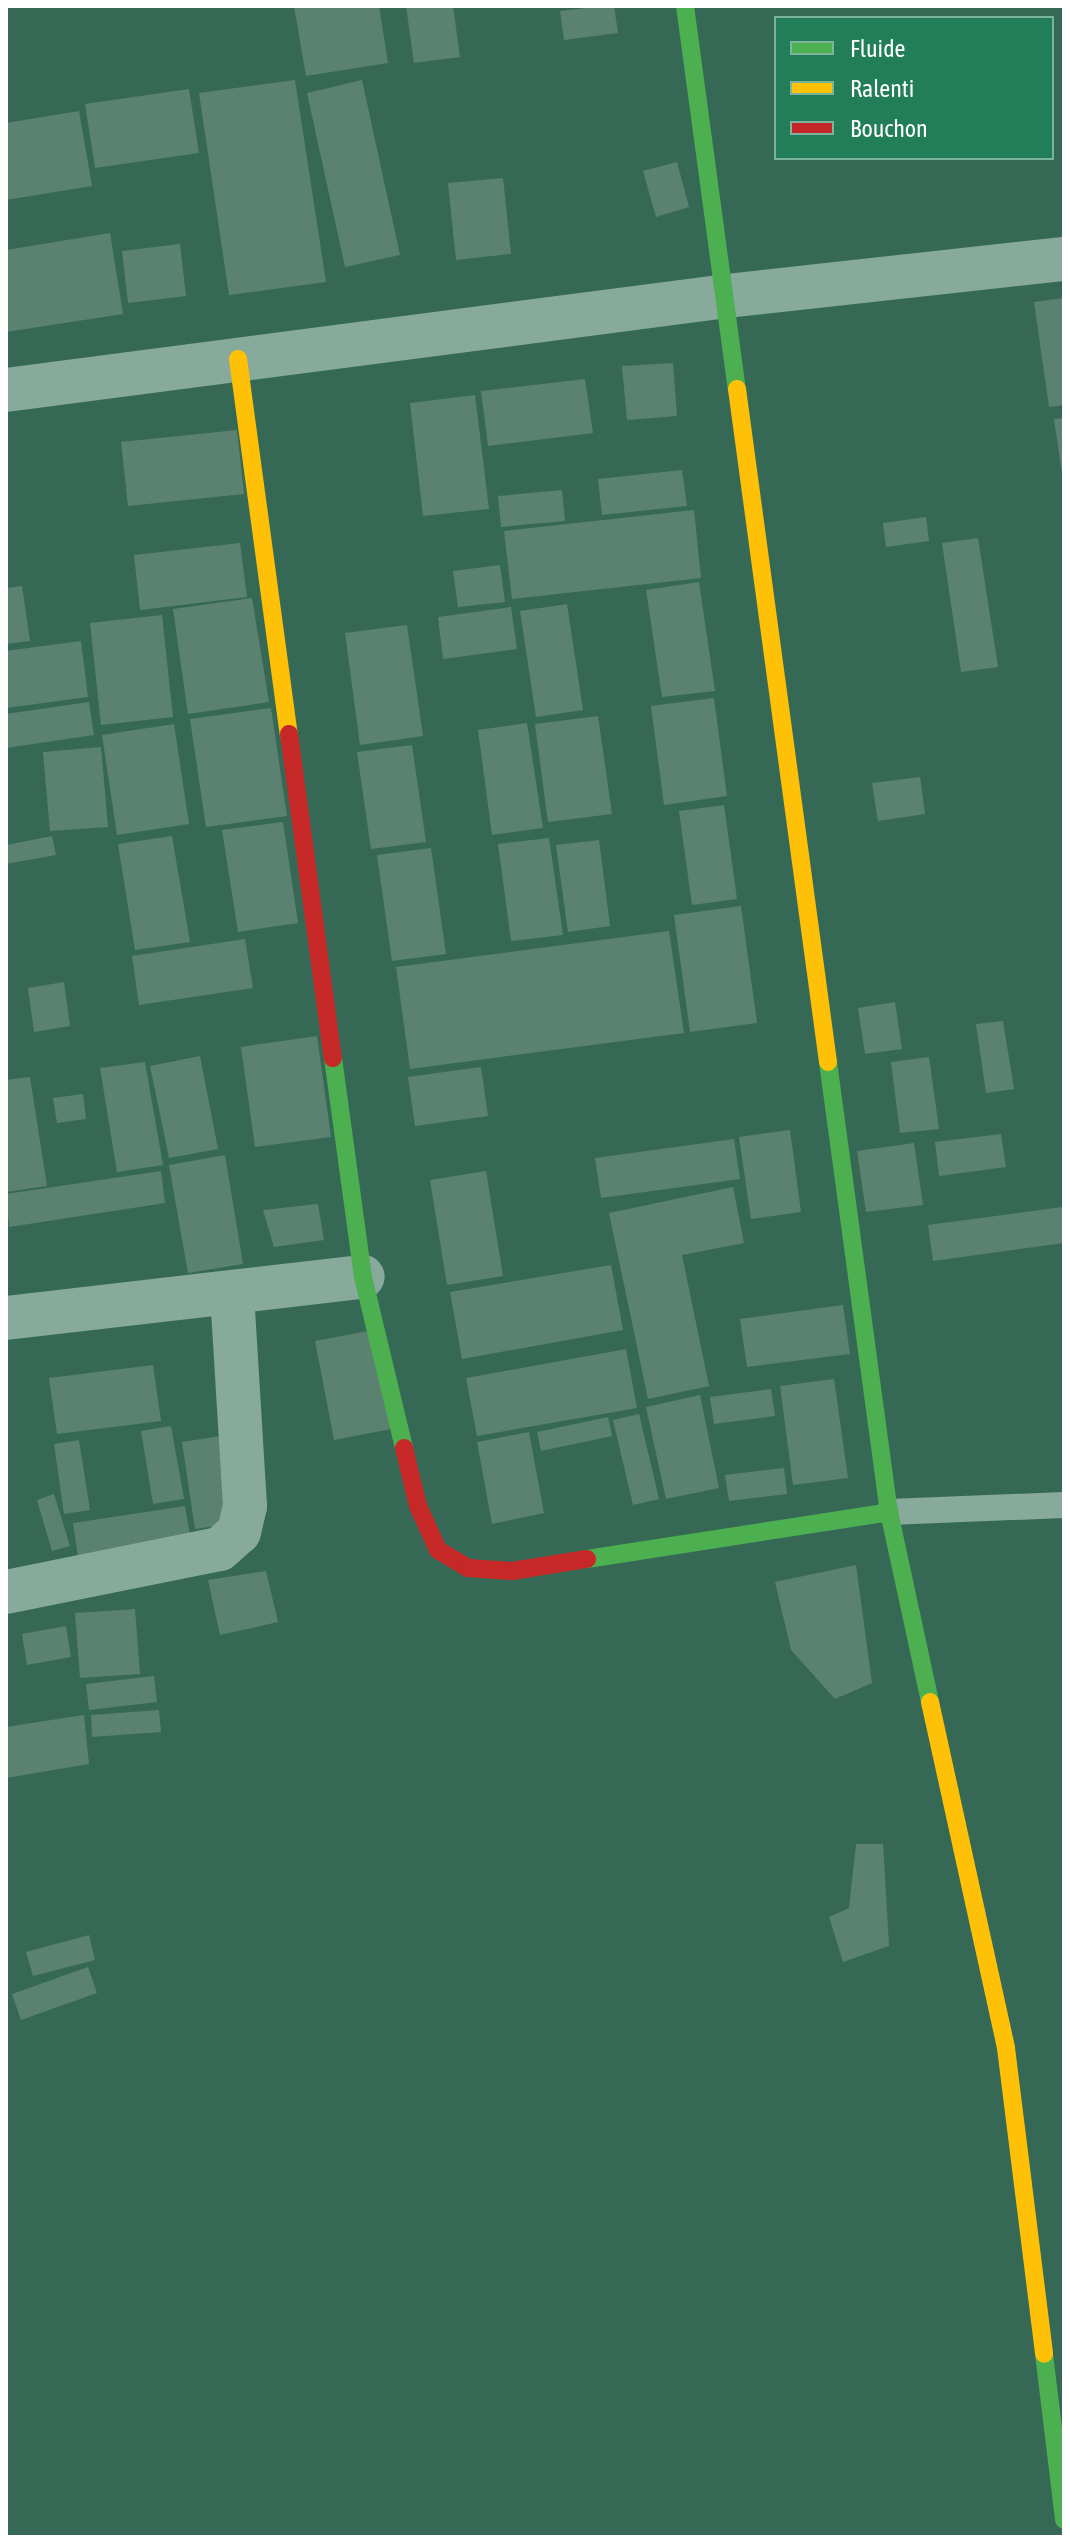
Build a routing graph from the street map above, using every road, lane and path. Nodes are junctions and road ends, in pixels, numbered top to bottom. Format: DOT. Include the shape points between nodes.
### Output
graph roads {
  1 [pos="685,6"];
  2 [pos="1064,259"];
  3 [pos="727,296"];
  4 [pos="238,359"];
  5 [pos="6,390"];
  6 [pos="363,1277"];
  7 [pos="232,1294"];
  8 [pos="6,1318"];
  9 [pos="1064,1505"];
  10 [pos="889,1512"];
  11 [pos="6,1592"];
  12 [pos="1064,2520"];
  1 -- 3 [label="street"];
  2 -- 3 [label="street"];
  3 -- 4 [label="street"];
  3 -- 10 [label="street"];
  4 -- 5 [label="street"];
  4 -- 6 [label="street"];
  6 -- 7 [label="street"];
  6 -- 10 [label="street" via="418,1506 438,1550 468,1568 512,1571"];
  7 -- 8 [label="street"];
  7 -- 11 [label="street" via="245,1506 239,1532 220,1549"];
  9 -- 10 [label="lane"];
  10 -- 12 [label="street" via="1006,2048"];
}
